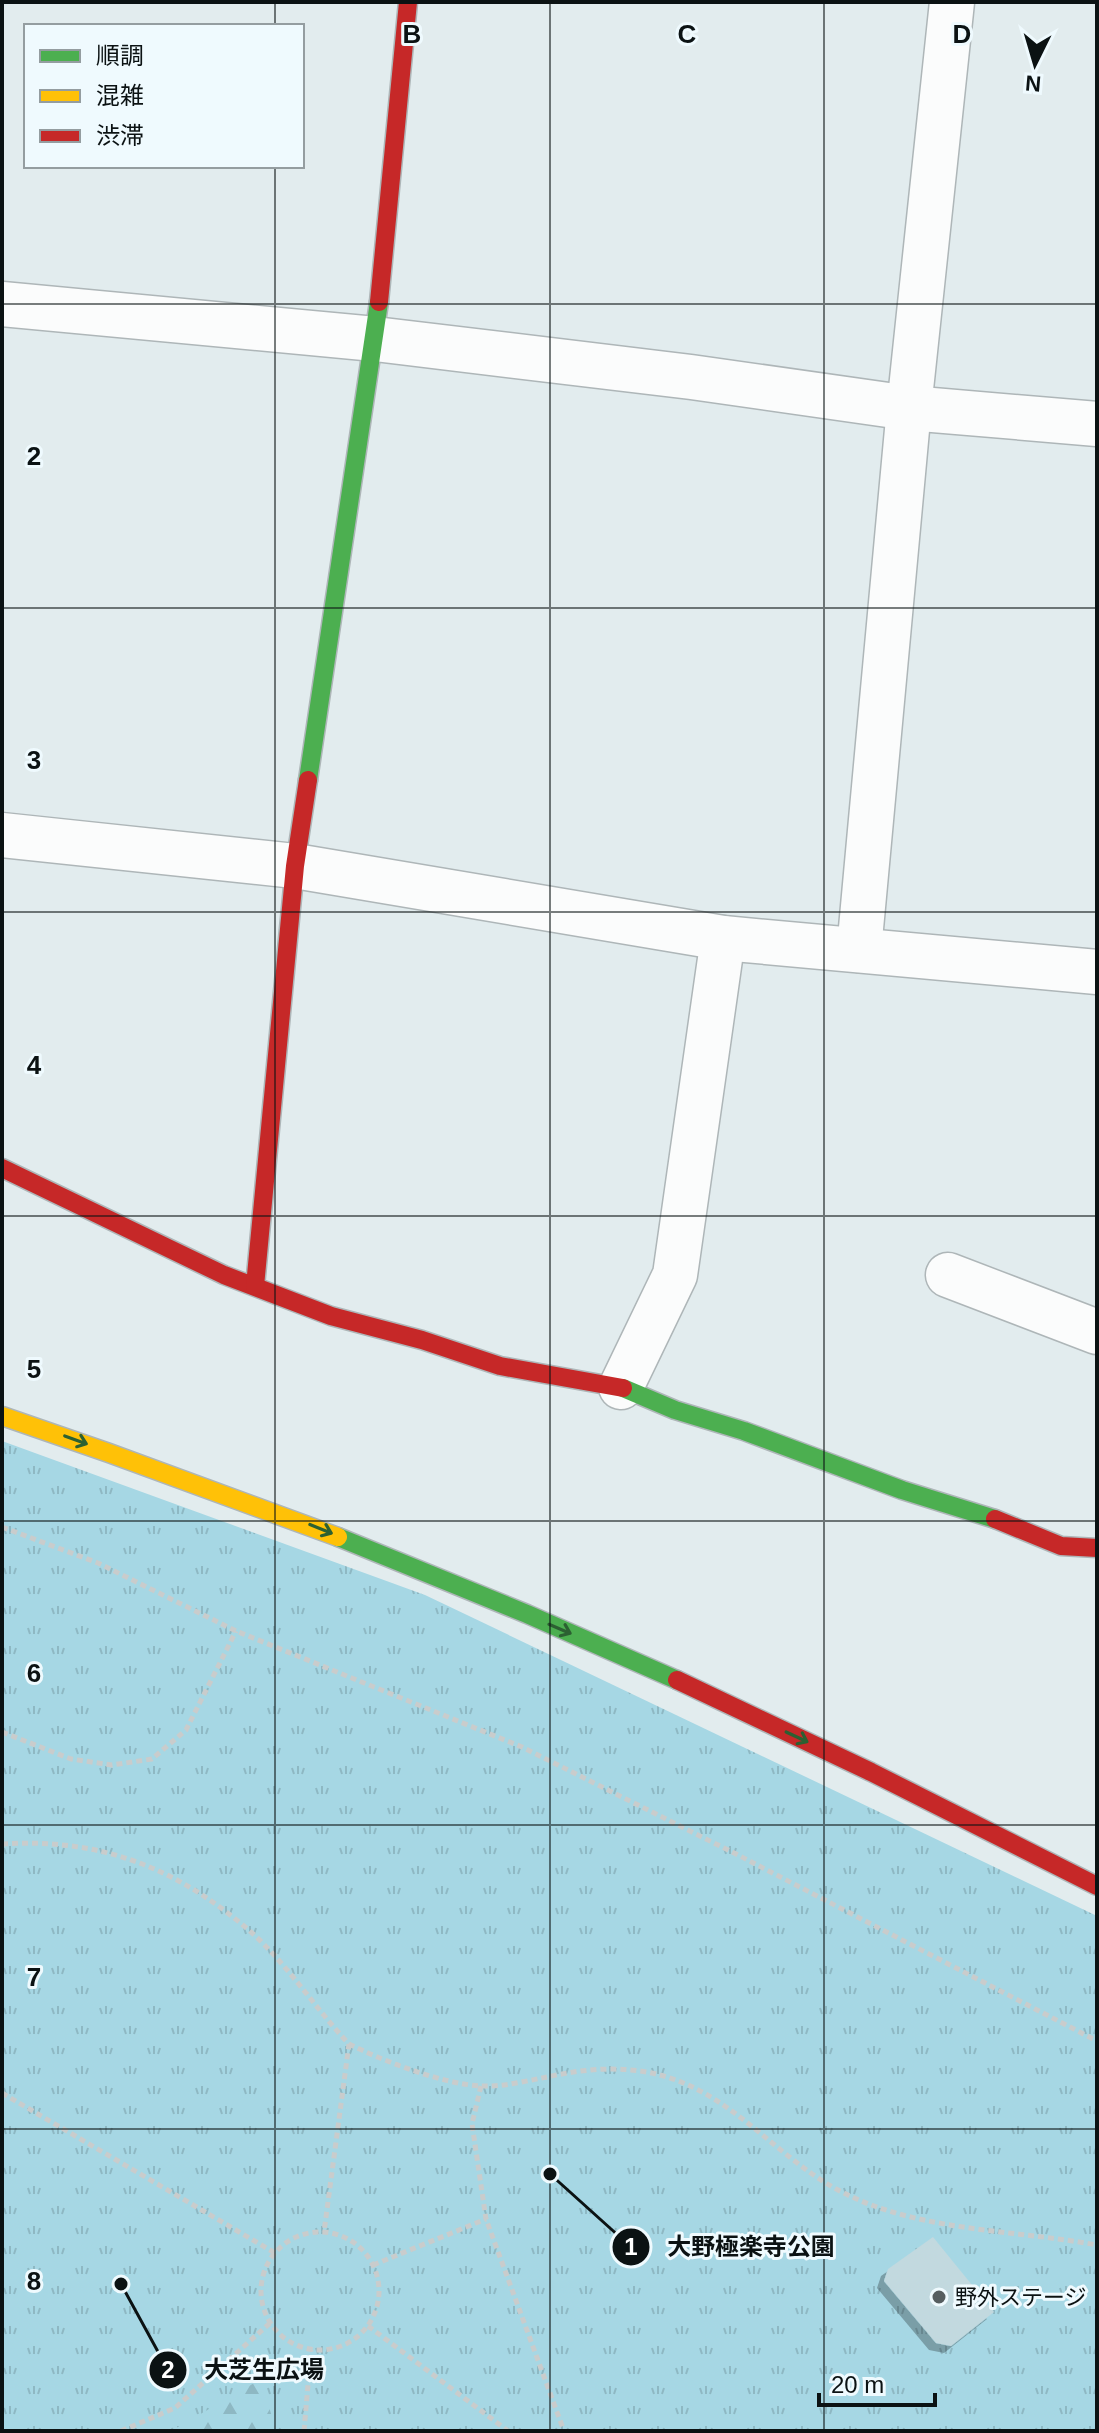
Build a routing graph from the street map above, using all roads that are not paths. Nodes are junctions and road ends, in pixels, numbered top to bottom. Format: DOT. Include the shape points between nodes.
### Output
graph roads {
  1 [pos="408,2"];
  2 [pos="952,2"];
  3 [pos="2,304"];
  4 [pos="375,339"];
  5 [pos="909,408"];
  6 [pos="1097,424"];
  7 [pos="2,835"];
  8 [pos="295,866"];
  9 [pos="723,938"];
  10 [pos="859,950"];
  11 [pos="1097,972"];
  12 [pos="2,1168"];
  13 [pos="948,1275"];
  14 [pos="255,1286"];
  15 [pos="1097,1332"];
  16 [pos="621,1387"];
  17 [pos="2,1416"];
  18 [pos="1097,1548"];
  19 [pos="1097,1886"];
  1 -- 4 [label="street"];
  2 -- 5 [label="street"];
  3 -- 4 [label="street"];
  4 -- 5 [label="street"];
  4 -- 8 [label="street"];
  5 -- 6 [label="street"];
  5 -- 10 [label="street"];
  7 -- 8 [label="street"];
  8 -- 9 [label="street"];
  8 -- 14 [label="street"];
  9 -- 10 [label="street"];
  9 -- 16 [label="street" via="675,1275"];
  10 -- 11 [label="street"];
  12 -- 14 [label="street"];
  13 -- 15 [label="street"];
  14 -- 16 [label="street" via="331,1316 500,1366"];
  16 -- 18 [label="street" via="1061,1546"];
  17 -- 19 [label="street, one-way" via="293,1518 466,1588 833,1753"];
}
